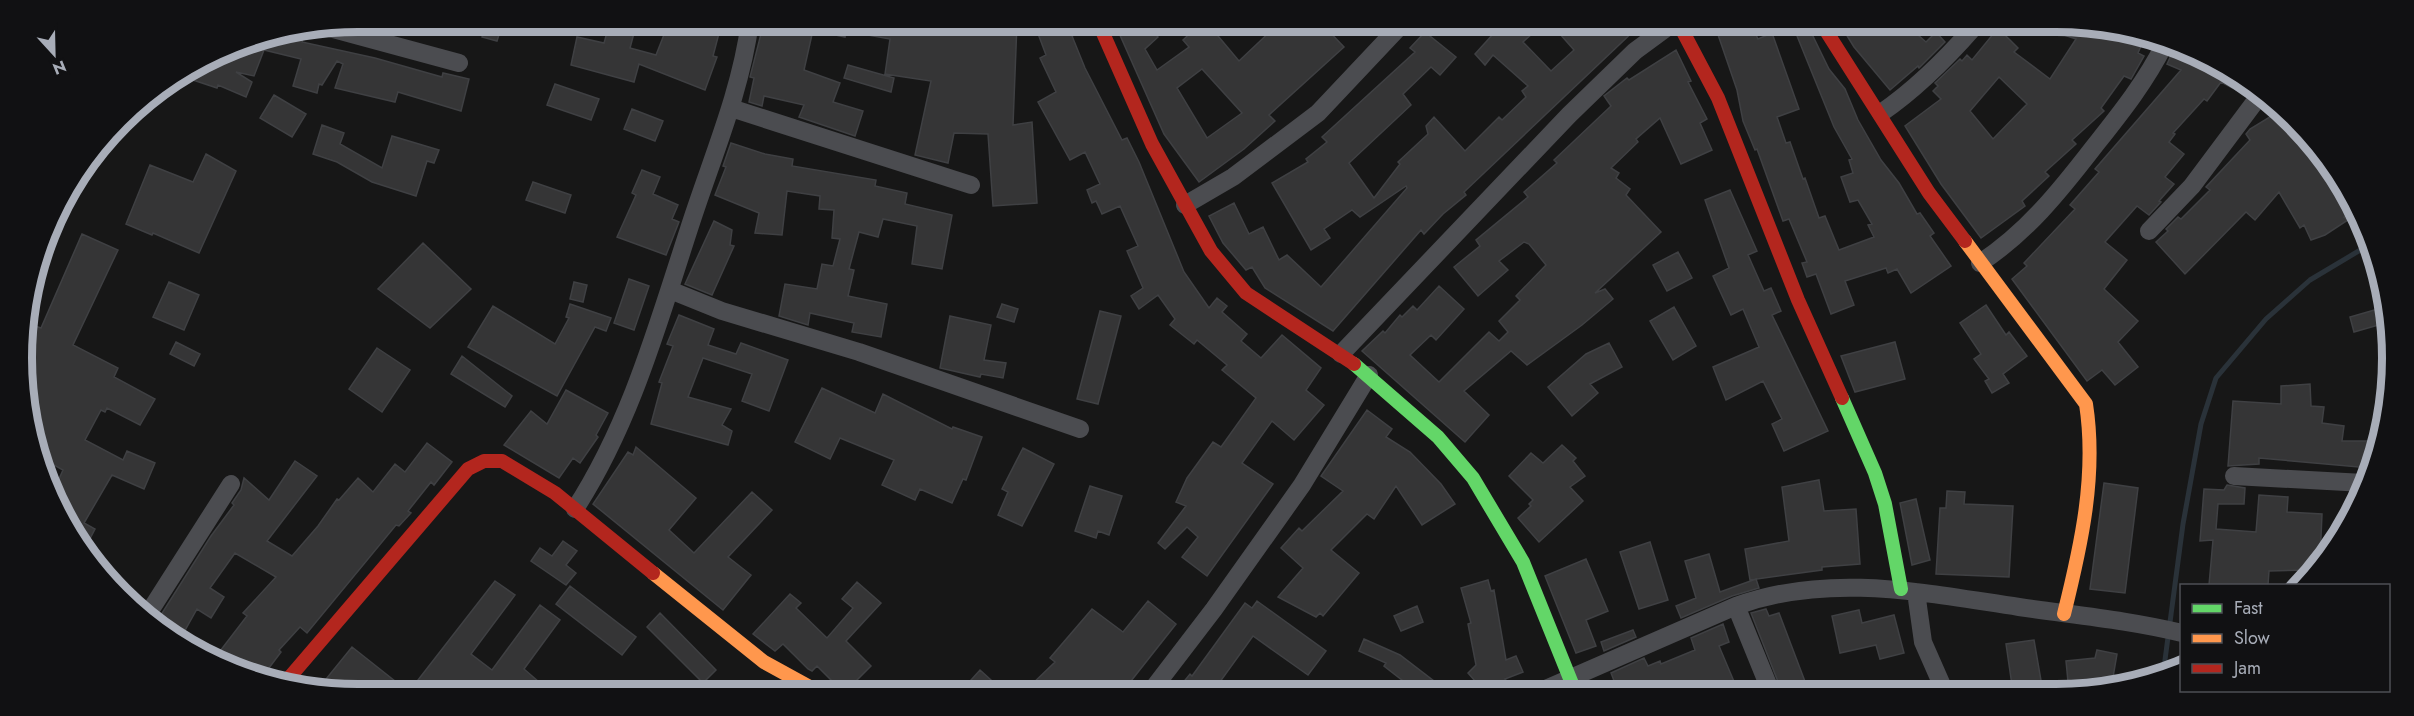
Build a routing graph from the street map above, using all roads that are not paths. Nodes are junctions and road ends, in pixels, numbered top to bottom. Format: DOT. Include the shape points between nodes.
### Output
graph roads {
  1 [pos="344,32"];
  2 [pos="749,32"];
  3 [pos="1103,32"];
  4 [pos="1394,32"];
  5 [pos="1661,32"];
  6 [pos="1683,32"];
  7 [pos="1827,32"];
  8 [pos="1969,32"];
  9 [pos="2161,49"];
  10 [pos="459,63"];
  11 [pos="2256,100"];
  12 [pos="731,108"];
  13 [pos="1881,113"];
  14 [pos="971,185"];
  15 [pos="1185,205"];
  16 [pos="2149,231"];
  17 [pos="1980,263"];
  18 [pos="670,290"];
  19 [pos="1341,354"];
  20 [pos="1369,375"];
  21 [pos="1080,429"];
  22 [pos="2234,476"];
  23 [pos="2358,483"];
  24 [pos="231,484"];
  25 [pos="575,509"];
  26 [pos="1908,590"];
  27 [pos="1736,606"];
  28 [pos="151,610"];
  29 [pos="2064,614"];
  30 [pos="2174,631"];
  31 [pos="290,677"];
  32 [pos="800,684"];
  33 [pos="1157,684"];
  34 [pos="1572,684"];
  35 [pos="1768,684"];
  36 [pos="1941,684"];
  1 -- 10 [label="street"];
  2 -- 12 [label="street"];
  3 -- 15 [label="street" via="1152,144"];
  4 -- 15 [label="street" via="1318,113 1233,177"];
  5 -- 19 [label="street" via="1635,51 1569,115"];
  6 -- 26 [label="street" via="1718,98 1798,300 1875,473"];
  7 -- 13 [label="street"];
  8 -- 13 [label="street" via="1935,70"];
  9 -- 17 [label="street" via="2129,103 2036,219"];
  11 -- 16 [label="street" via="2192,186"];
  12 -- 14 [label="street"];
  12 -- 18 [label="street"];
  13 -- 17 [label="street" via="1929,193"];
  15 -- 19 [label="street" via="1211,251 1246,293"];
  17 -- 29 [label="street" via="2086,404 2090,444 2084,517"];
  18 -- 21 [label="street" via="722,311 859,352"];
  18 -- 25 [label="street" via="622,423"];
  19 -- 20 [label="street"];
  20 -- 33 [label="street" via="1305,479"];
  20 -- 34 [label="street" via="1437,437 1473,477 1523,562"];
  22 -- 23 [label="street"];
  24 -- 28 [label="street"];
  25 -- 31 [label="street" via="502,461 484,461 468,469"];
  25 -- 32 [label="street" via="764,662"];
  26 -- 27 [label="street" via="1804,588 1767,594"];
  26 -- 29 [label="street"];
  26 -- 36 [label="street" via="1923,642"];
  27 -- 34 [label="street"];
  27 -- 35 [label="street"];
  29 -- 30 [label="street"];
}
